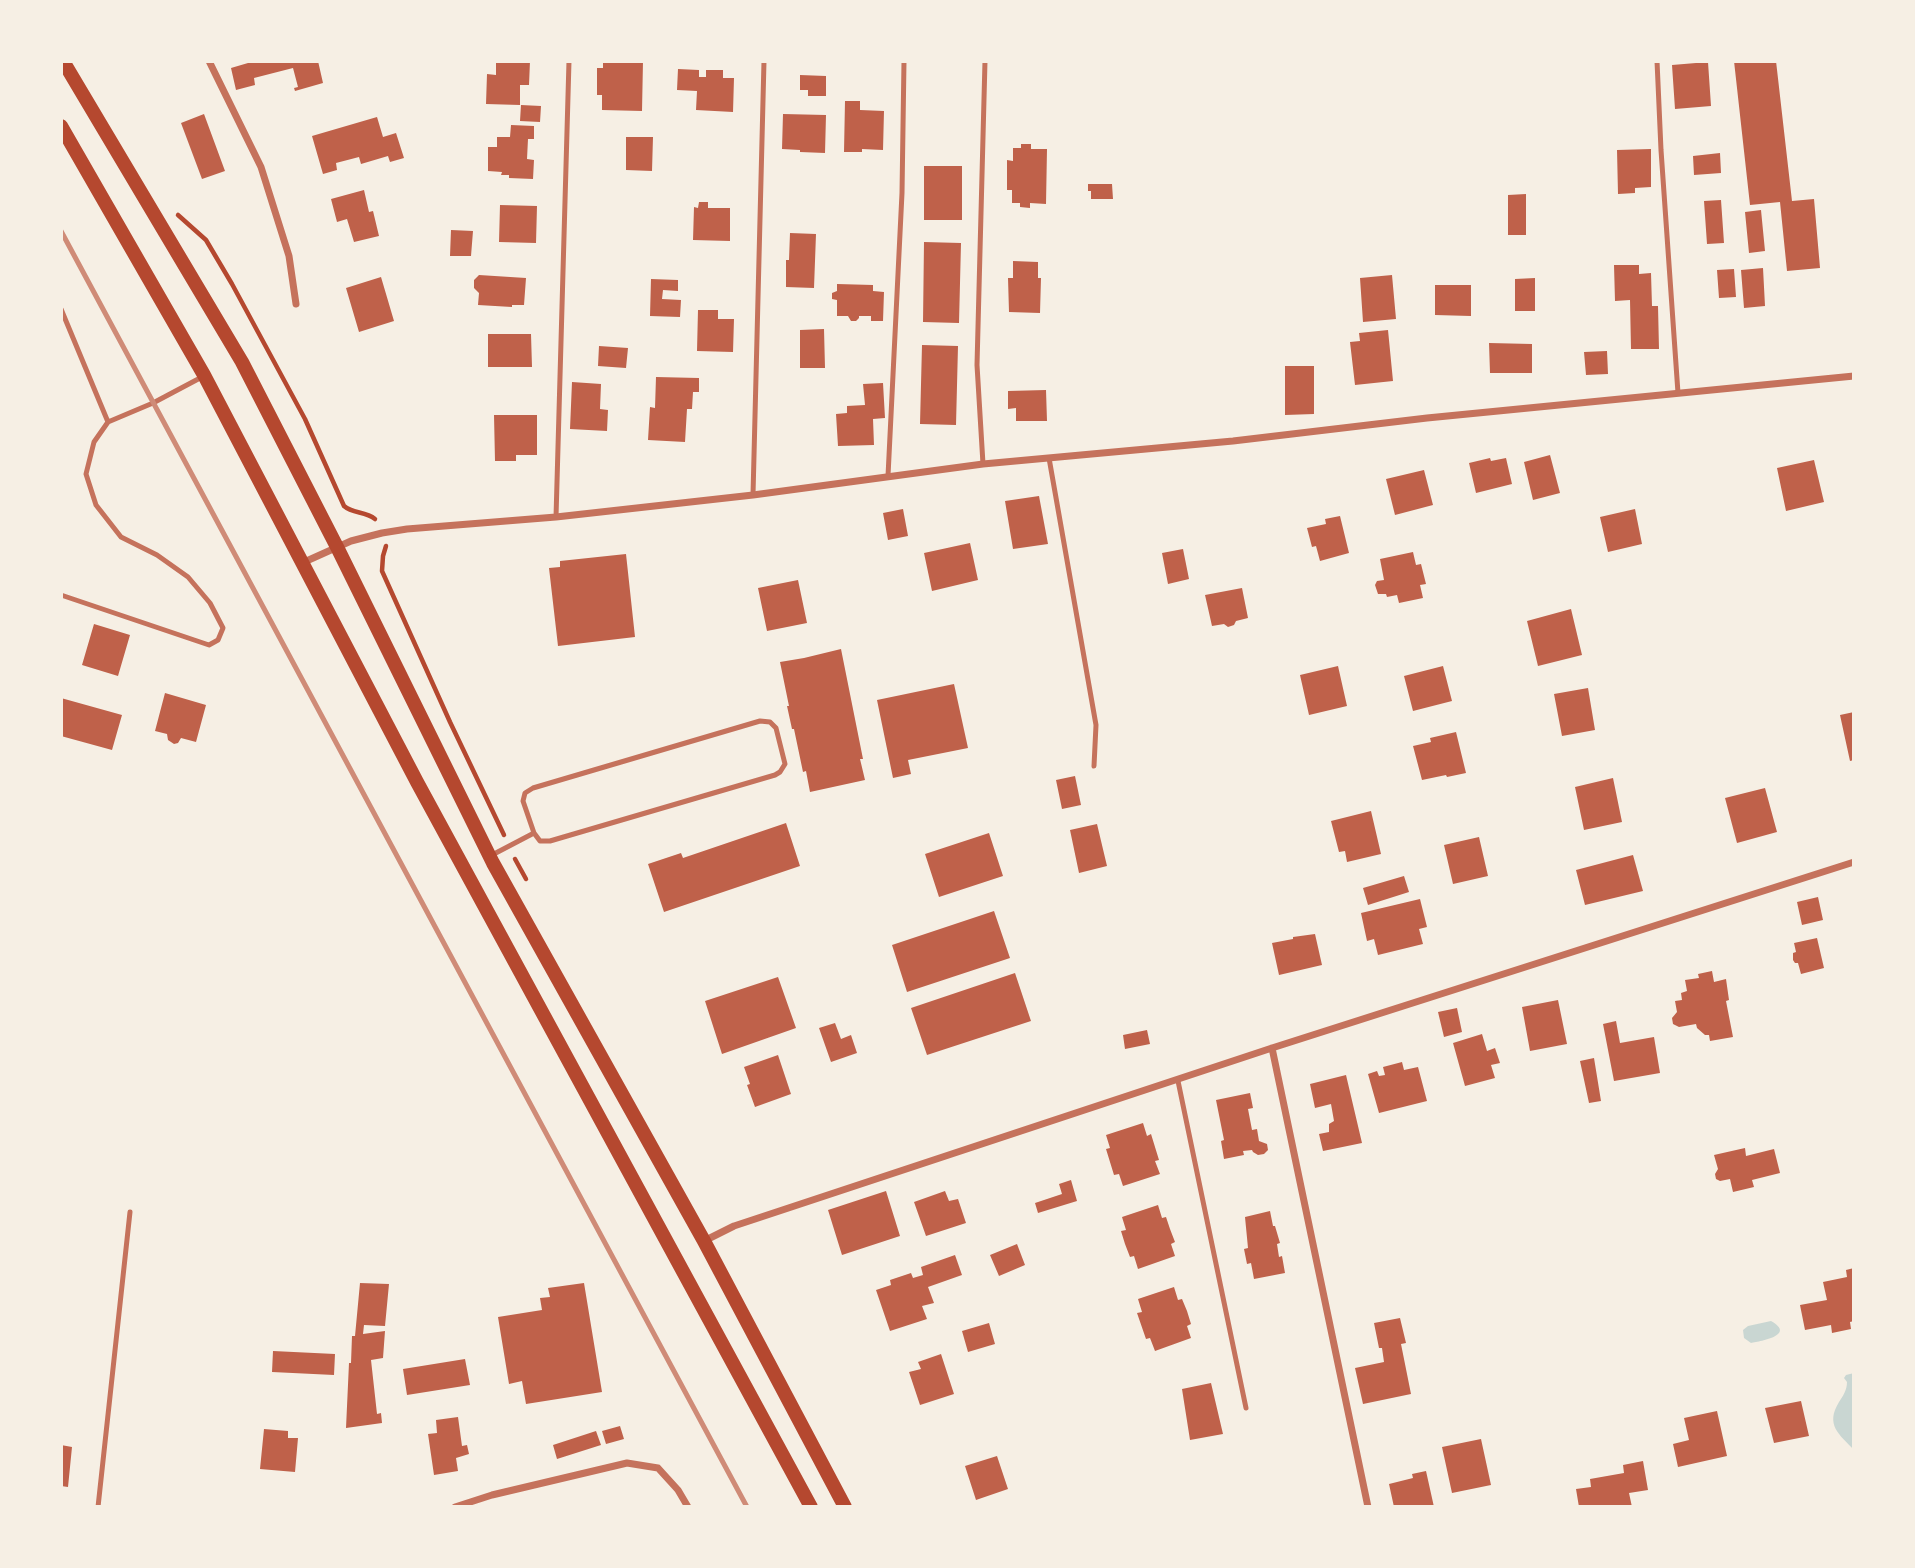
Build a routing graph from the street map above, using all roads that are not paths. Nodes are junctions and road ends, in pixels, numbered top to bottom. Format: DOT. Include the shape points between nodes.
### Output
graph roads {
  1 [pos="63,61"];
  2 [pos="209,61"];
  3 [pos="569,61"];
  4 [pos="764,61"];
  5 [pos="904,61"];
  6 [pos="985,61"];
  7 [pos="1657,61"];
  8 [pos="61,126"];
  9 [pos="296,304"];
  10 [pos="61,309"];
  11 [pos="204,375"];
  12 [pos="1854,376"];
  13 [pos="1678,393"];
  14 [pos="108,422"];
  15 [pos="1049,458"];
  16 [pos="983,464"];
  17 [pos="888,476"];
  18 [pos="753,495"];
  19 [pos="556,517"];
  20 [pos="337,547"];
  21 [pos="302,562"];
  22 [pos="61,595"];
  23 [pos="1094,766"];
  24 [pos="534,833"];
  25 [pos="489,857"];
  26 [pos="1854,862"];
  27 [pos="1272,1048"];
  28 [pos="1178,1081"];
  29 [pos="130,1212"];
  30 [pos="704,1241"];
  31 [pos="1246,1408"];
  32 [pos="98,1507"];
  33 [pos="455,1507"];
  34 [pos="688,1507"];
  35 [pos="811,1507"];
  36 [pos="845,1507"];
  37 [pos="1368,1507"];
  1 -- 20 [label="main road" via="242,362"];
  2 -- 9 [label="street" via="261,167 289,256"];
  3 -- 19 [label="lane"];
  4 -- 18 [label="lane"];
  5 -- 17 [label="lane"];
  6 -- 16 [label="lane" via="977,365"];
  7 -- 13 [label="lane"];
  8 -- 11 [label="main road"];
  10 -- 14 [label="lane"];
  11 -- 14 [label="lane"];
  11 -- 21 [label="main road"];
  12 -- 13 [label="street"];
  13 -- 15 [label="street"];
  14 -- 22 [label="lane" via="94,442 86,474 96,506 121,537 158,555 188,577 223,628 218,640 209,645"];
  15 -- 16 [label="street"];
  15 -- 23 [label="lane" via="1096,725"];
  16 -- 17 [label="street"];
  17 -- 18 [label="street"];
  18 -- 19 [label="street"];
  19 -- 20 [label="street" via="407,529"];
  20 -- 21 [label="street"];
  20 -- 25 [label="main road"];
  21 -- 35 [label="main road"];
  24 -- 24 [label="lane" via="540,841 550,841 775,775 785,764 776,728 760,721 533,788 523,801"];
  24 -- 25 [label="lane"];
  25 -- 30 [label="main road"];
  26 -- 27 [label="street"];
  27 -- 28 [label="street"];
  27 -- 37 [label="street"];
  28 -- 30 [label="street" via="734,1226"];
  28 -- 31 [label="lane"];
  29 -- 32 [label="lane"];
  30 -- 36 [label="main road"];
  33 -- 34 [label="street" via="626,1463 658,1468"];
}
